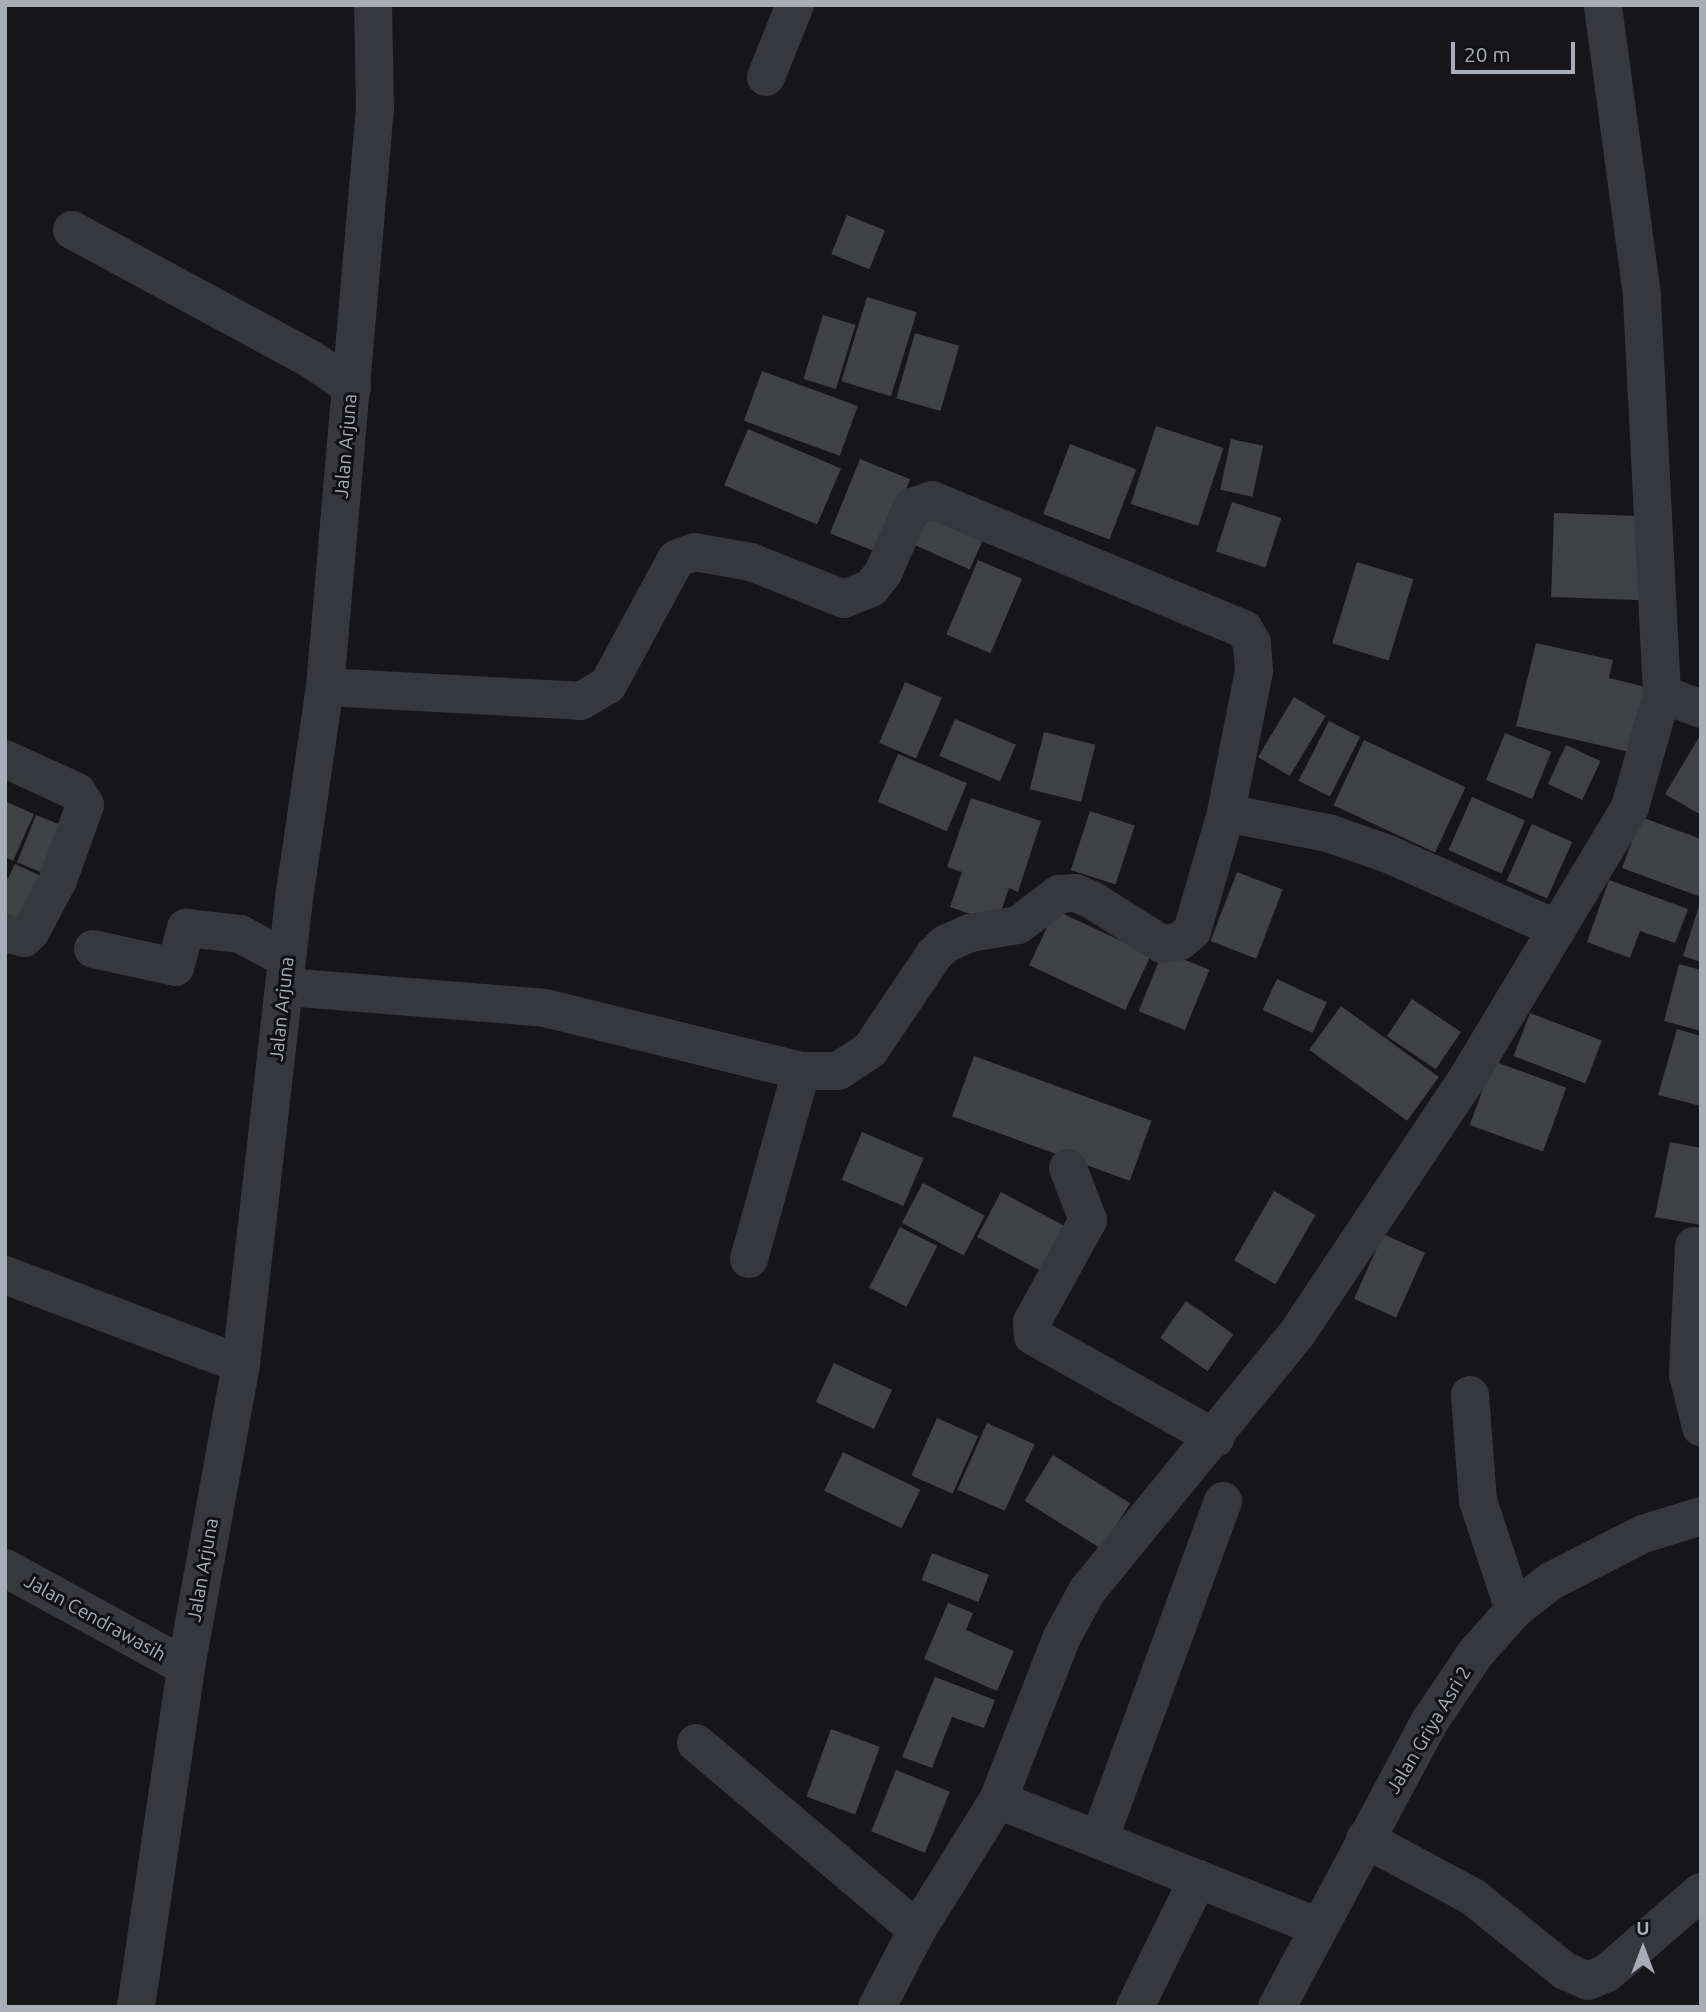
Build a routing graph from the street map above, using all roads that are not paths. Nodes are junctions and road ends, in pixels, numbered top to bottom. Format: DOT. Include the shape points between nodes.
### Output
graph roads {
  1 [pos="373,5"];
  2 [pos="795,5"];
  3 [pos="1602,5"];
  4 [pos="766,77"];
  5 [pos="72,230"];
  6 [pos="352,387"];
  7 [pos="325,687"];
  8 [pos="1662,694"];
  9 [pos="1701,709"];
  10 [pos="5,759"];
  11 [pos="1226,813"];
  12 [pos="1557,929"];
  13 [pos="5,933"];
  14 [pos="93,948"];
  15 [pos="286,973"];
  16 [pos="801,1071"];
  17 [pos="1068,1168"];
  18 [pos="1694,1246"];
  19 [pos="749,1259"];
  20 [pos="5,1275"];
  21 [pos="241,1364"];
  22 [pos="1470,1395"];
  23 [pos="1701,1427"];
  24 [pos="1215,1438"];
  25 [pos="1223,1501"];
  26 [pos="1701,1516"];
  27 [pos="5,1568"];
  28 [pos="1514,1611"];
  29 [pos="186,1667"];
  30 [pos="696,1743"];
  31 [pos="998,1800"];
  32 [pos="1365,1839"];
  33 [pos="1099,1840"];
  34 [pos="1198,1879"];
  35 [pos="1701,1892"];
  36 [pos="1317,1926"];
  37 [pos="917,1930"];
  38 [pos="136,2007"];
  39 [pos="877,2007"];
  40 [pos="1135,2007"];
  41 [pos="1277,2007"];
  1 -- 6 [label="street, Jalan Arjuna" via="375,107"];
  2 -- 4 [label="street"];
  3 -- 8 [label="street" via="1642,295"];
  5 -- 6 [label="street" via="309,358"];
  6 -- 7 [label="street, Jalan Arjuna"];
  7 -- 11 [label="street" via="581,701 608,685 676,559 694,552 751,562 844,599 871,588 883,573 912,508 932,500 1244,629 1252,643 1254,671"];
  7 -- 15 [label="street, Jalan Arjuna"];
  8 -- 9 [label="street"];
  8 -- 12 [label="street" via="1630,807"];
  10 -- 13 [label="street" via="85,800 85,812 58,880 31,931 24,937"];
  11 -- 12 [label="street" via="1352,841"];
  11 -- 16 [label="street" via="1192,931 1180,941 1162,944 1092,900 1075,893 1059,894 1018,925 970,933 946,944 859,1060 838,1071"];
  12 -- 24 [label="street" via="1390,1196 1296,1335"];
  14 -- 15 [label="street" via="175,967 186,928 240,934"];
  15 -- 16 [label="street" via="545,1007"];
  15 -- 21 [label="street, Jalan Arjuna"];
  16 -- 19 [label="street"];
  17 -- 24 [label="street" via="1088,1220 1032,1322 1033,1336"];
  18 -- 23 [label="street" via="1688,1375"];
  20 -- 21 [label="street"];
  21 -- 29 [label="street, Jalan Arjuna"];
  22 -- 28 [label="street" via="1478,1501"];
  24 -- 31 [label="street" via="1087,1591 1062,1637"];
  25 -- 33 [label="street"];
  26 -- 28 [label="street, Jalan Griya Asri 2" via="1593,1556"];
  27 -- 29 [label="street, Jalan Cendrawasih"];
  28 -- 32 [label="street, Jalan Griya Asri 2" via="1475,1654 1430,1721"];
  29 -- 38 [label="street, Jalan Arjuna"];
  30 -- 37 [label="street"];
  31 -- 33 [label="street"];
  31 -- 37 [label="street"];
  32 -- 35 [label="street" via="1473,1896 1565,1971 1588,1981 1606,1973"];
  32 -- 36 [label="street, Jalan Griya Asri 2"];
  33 -- 34 [label="street"];
  34 -- 36 [label="street"];
  34 -- 40 [label="street"];
  36 -- 41 [label="street, Jalan Griya Asri 2"];
  37 -- 39 [label="street"];
}
